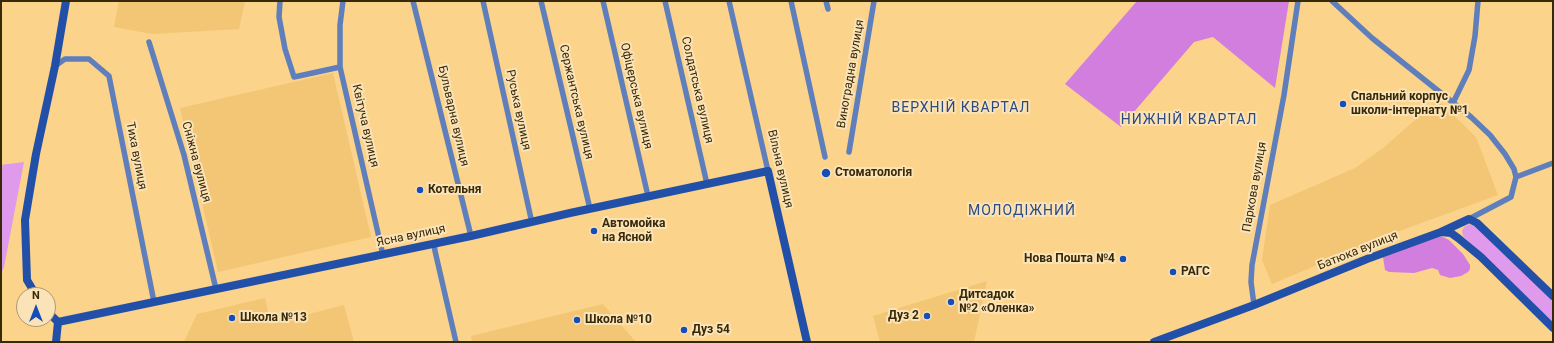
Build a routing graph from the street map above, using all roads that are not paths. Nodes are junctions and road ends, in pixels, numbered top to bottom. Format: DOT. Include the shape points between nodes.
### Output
graph roads {
  1 [pos="66,1"];
  2 [pos="280,1"];
  3 [pos="343,1"];
  4 [pos="413,1"];
  5 [pos="483,1"];
  6 [pos="541,1"];
  7 [pos="603,1"];
  8 [pos="665,1"];
  9 [pos="729,1"];
  10 [pos="791,1"];
  11 [pos="826,1"];
  12 [pos="874,1"];
  13 [pos="1298,1"];
  14 [pos="1332,1"];
  15 [pos="1478,1"];
  16 [pos="828,9"];
  17 [pos="149,42"];
  18 [pos="55,66"];
  19 [pos="340,67"];
  20 [pos="1454,103"];
  21 [pos="849,152"];
  22 [pos="825,157"];
  23 [pos="1553,163"];
  24 [pos="768,171"];
  25 [pos="1516,177"];
  26 [pos="707,184"];
  27 [pos="648,196"];
  28 [pos="590,209"];
  29 [pos="1469,219"];
  30 [pos="532,223"];
  31 [pos="1441,232"];
  32 [pos="471,236"];
  33 [pos="434,243"];
  34 [pos="383,255"];
  35 [pos="31,287"];
  36 [pos="216,288"];
  37 [pos="1553,296"];
  38 [pos="154,302"];
  39 [pos="1254,305"];
  40 [pos="58,322"];
  41 [pos="1553,328"];
  42 [pos="56,342"];
  43 [pos="456,342"];
  44 [pos="808,342"];
  45 [pos="1154,342"];
  1 -- 18 [label="street"];
  2 -- 19 [label="street" via="279,17 294,77"];
  3 -- 19 [label="street, Квітуча вулиця"];
  4 -- 32 [label="street, Бульварна вулиця"];
  5 -- 30 [label="street, Руська вулиця"];
  6 -- 28 [label="street, Сержантська вулиця"];
  7 -- 27 [label="street, Офіцерська вулиця"];
  8 -- 26 [label="street, Солдатська вулиця"];
  9 -- 24 [label="street, Вільна вулиця"];
  10 -- 22 [label="street"];
  11 -- 16 [label="street"];
  12 -- 21 [label="street, Виноградна вулиця"];
  13 -- 39 [label="street, Паркова вулиця" via="1284,96 1252,265"];
  14 -- 20 [label="street" via="1363,30"];
  15 -- 20 [label="street" via="1469,70"];
  17 -- 36 [label="street, Сніжна вулиця" via="184,155"];
  18 -- 35 [label="street" via="25,220 27,280"];
  18 -- 38 [label="street, Тиха вулиця" via="65,59 89,59 109,76"];
  19 -- 34 [label="street, Квітуча вулиця"];
  20 -- 25 [label="street" via="1490,135 1505,154"];
  23 -- 25 [label="street"];
  24 -- 26 [label="street, Ясна вулиця"];
  24 -- 44 [label="street, Вільна вулиця"];
  25 -- 29 [label="street, Батюка вулиця" via="1511,197"];
  26 -- 27 [label="street, Ясна вулиця"];
  27 -- 28 [label="street, Ясна вулиця"];
  28 -- 30 [label="street, Ясна вулиця"];
  29 -- 31 [label="street, Батюка вулиця"];
  29 -- 37 [label="street" via="1477,223"];
  30 -- 32 [label="street, Ясна вулиця"];
  31 -- 39 [label="street, Батюка вулиця"];
  31 -- 41 [label="street" via="1451,233 1481,257"];
  32 -- 33 [label="street, Ясна вулиця"];
  33 -- 34 [label="street, Ясна вулиця"];
  33 -- 43 [label="street"];
  34 -- 36 [label="street, Ясна вулиця"];
  36 -- 38 [label="street, Ясна вулиця"];
  38 -- 40 [label="street, Ясна вулиця"];
  39 -- 45 [label="street, Батюка вулиця"];
  40 -- 42 [label="street"];
}
